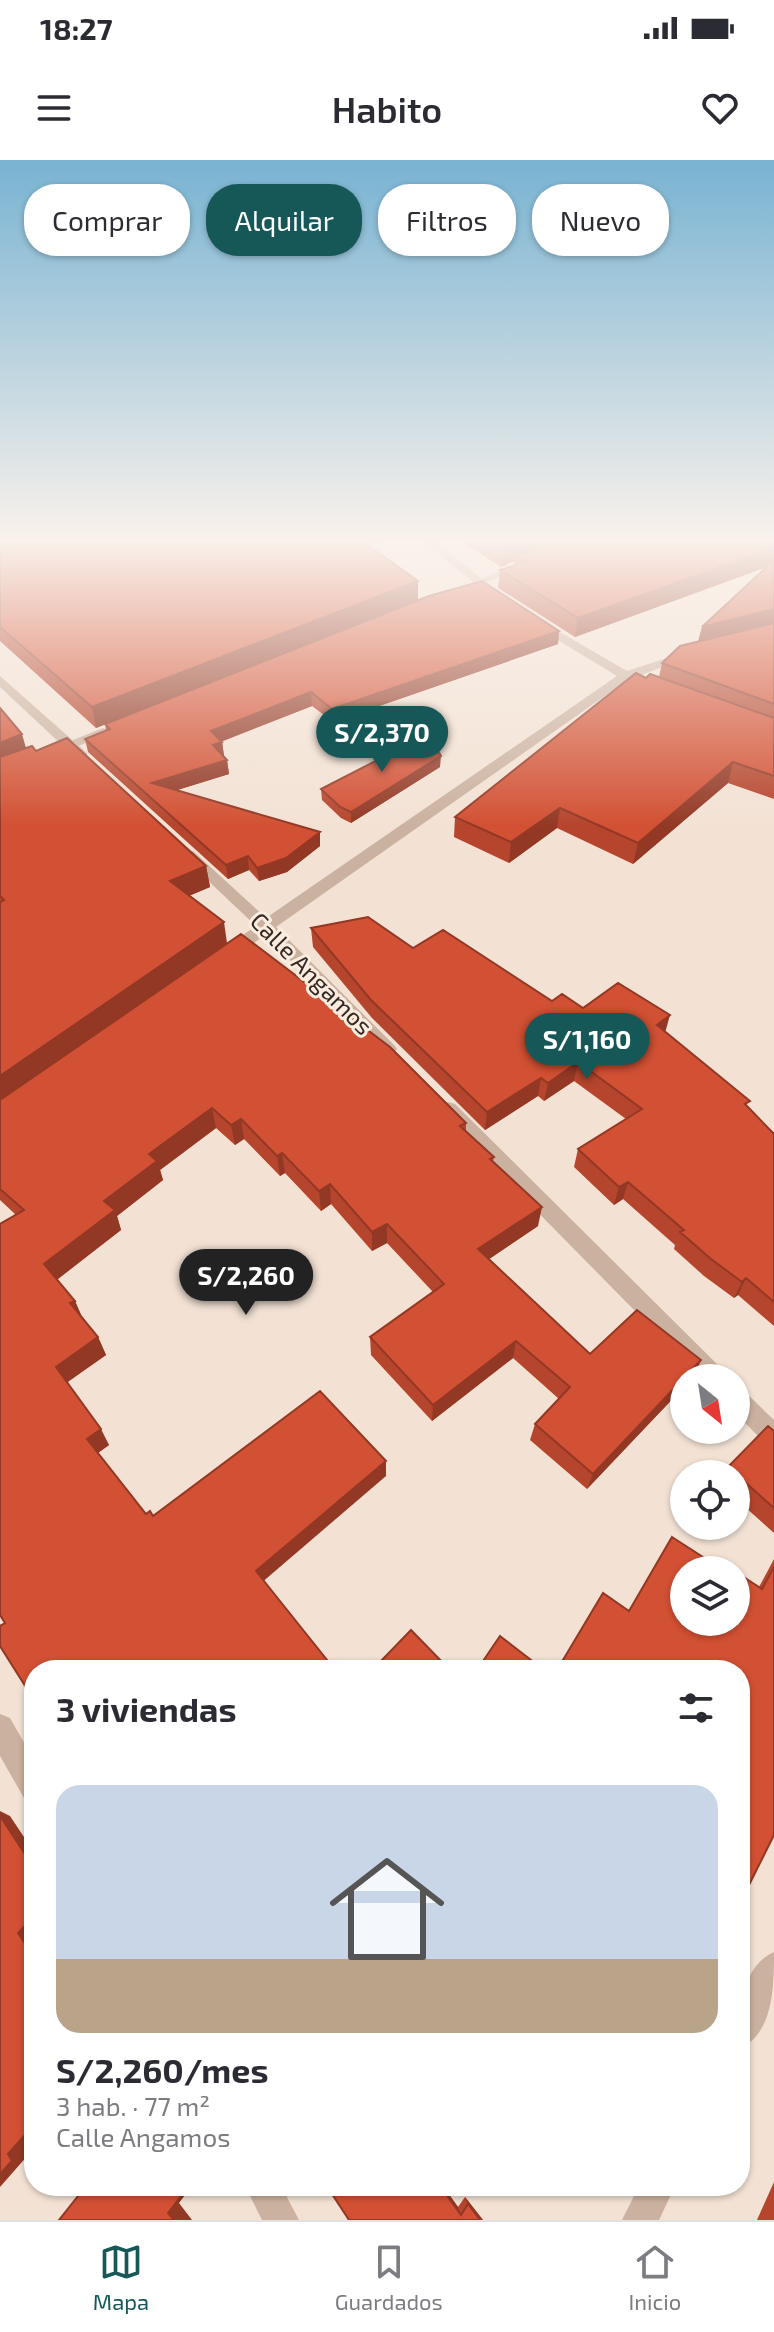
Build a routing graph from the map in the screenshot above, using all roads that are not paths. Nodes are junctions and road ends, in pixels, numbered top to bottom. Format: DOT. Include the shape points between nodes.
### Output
graph roads {
  1 [pos="557,635"];
  2 [pos="705,651"];
  3 [pos="623,677"];
  4 [pos="0,680"];
  5 [pos="653,688"];
  6 [pos="115,729"];
  7 [pos="71,746"];
  8 [pos="94,767"];
  9 [pos="0,774"];
  10 [pos="174,842"];
  11 [pos="266,927"];
  12 [pos="215,963"];
  13 [pos="401,1062"];
  14 [pos="435,1096"];
  15 [pos="702,1364"];
  16 [pos="750,1412"];
  17 [pos="774,1436"];
  18 [pos="0,1728"];
  19 [pos="24,1770"];
  20 [pos="774,1968"];
  21 [pos="750,2013"];
  22 [pos="268,2196"];
  23 [pos="653,2196"];
  24 [pos="281,2220"];
  25 [pos="640,2220"];
  1 -- 3 [label="street"];
  2 -- 3 [label="street"];
  3 -- 5 [label="street"];
  3 -- 11 [label="street"];
  4 -- 7 [label="street"];
  6 -- 7 [label="street"];
  7 -- 8 [label="street"];
  7 -- 9 [label="street"];
  10 -- 11 [label="street, Calle Angamos"];
  11 -- 12 [label="street"];
  11 -- 13 [label="street, Calle Angamos"];
  14 -- 15 [label="street"];
  16 -- 17 [label="street"];
  18 -- 19 [label="street"];
  20 -- 21 [label="street"];
  22 -- 24 [label="street"];
  23 -- 25 [label="street"];
}
